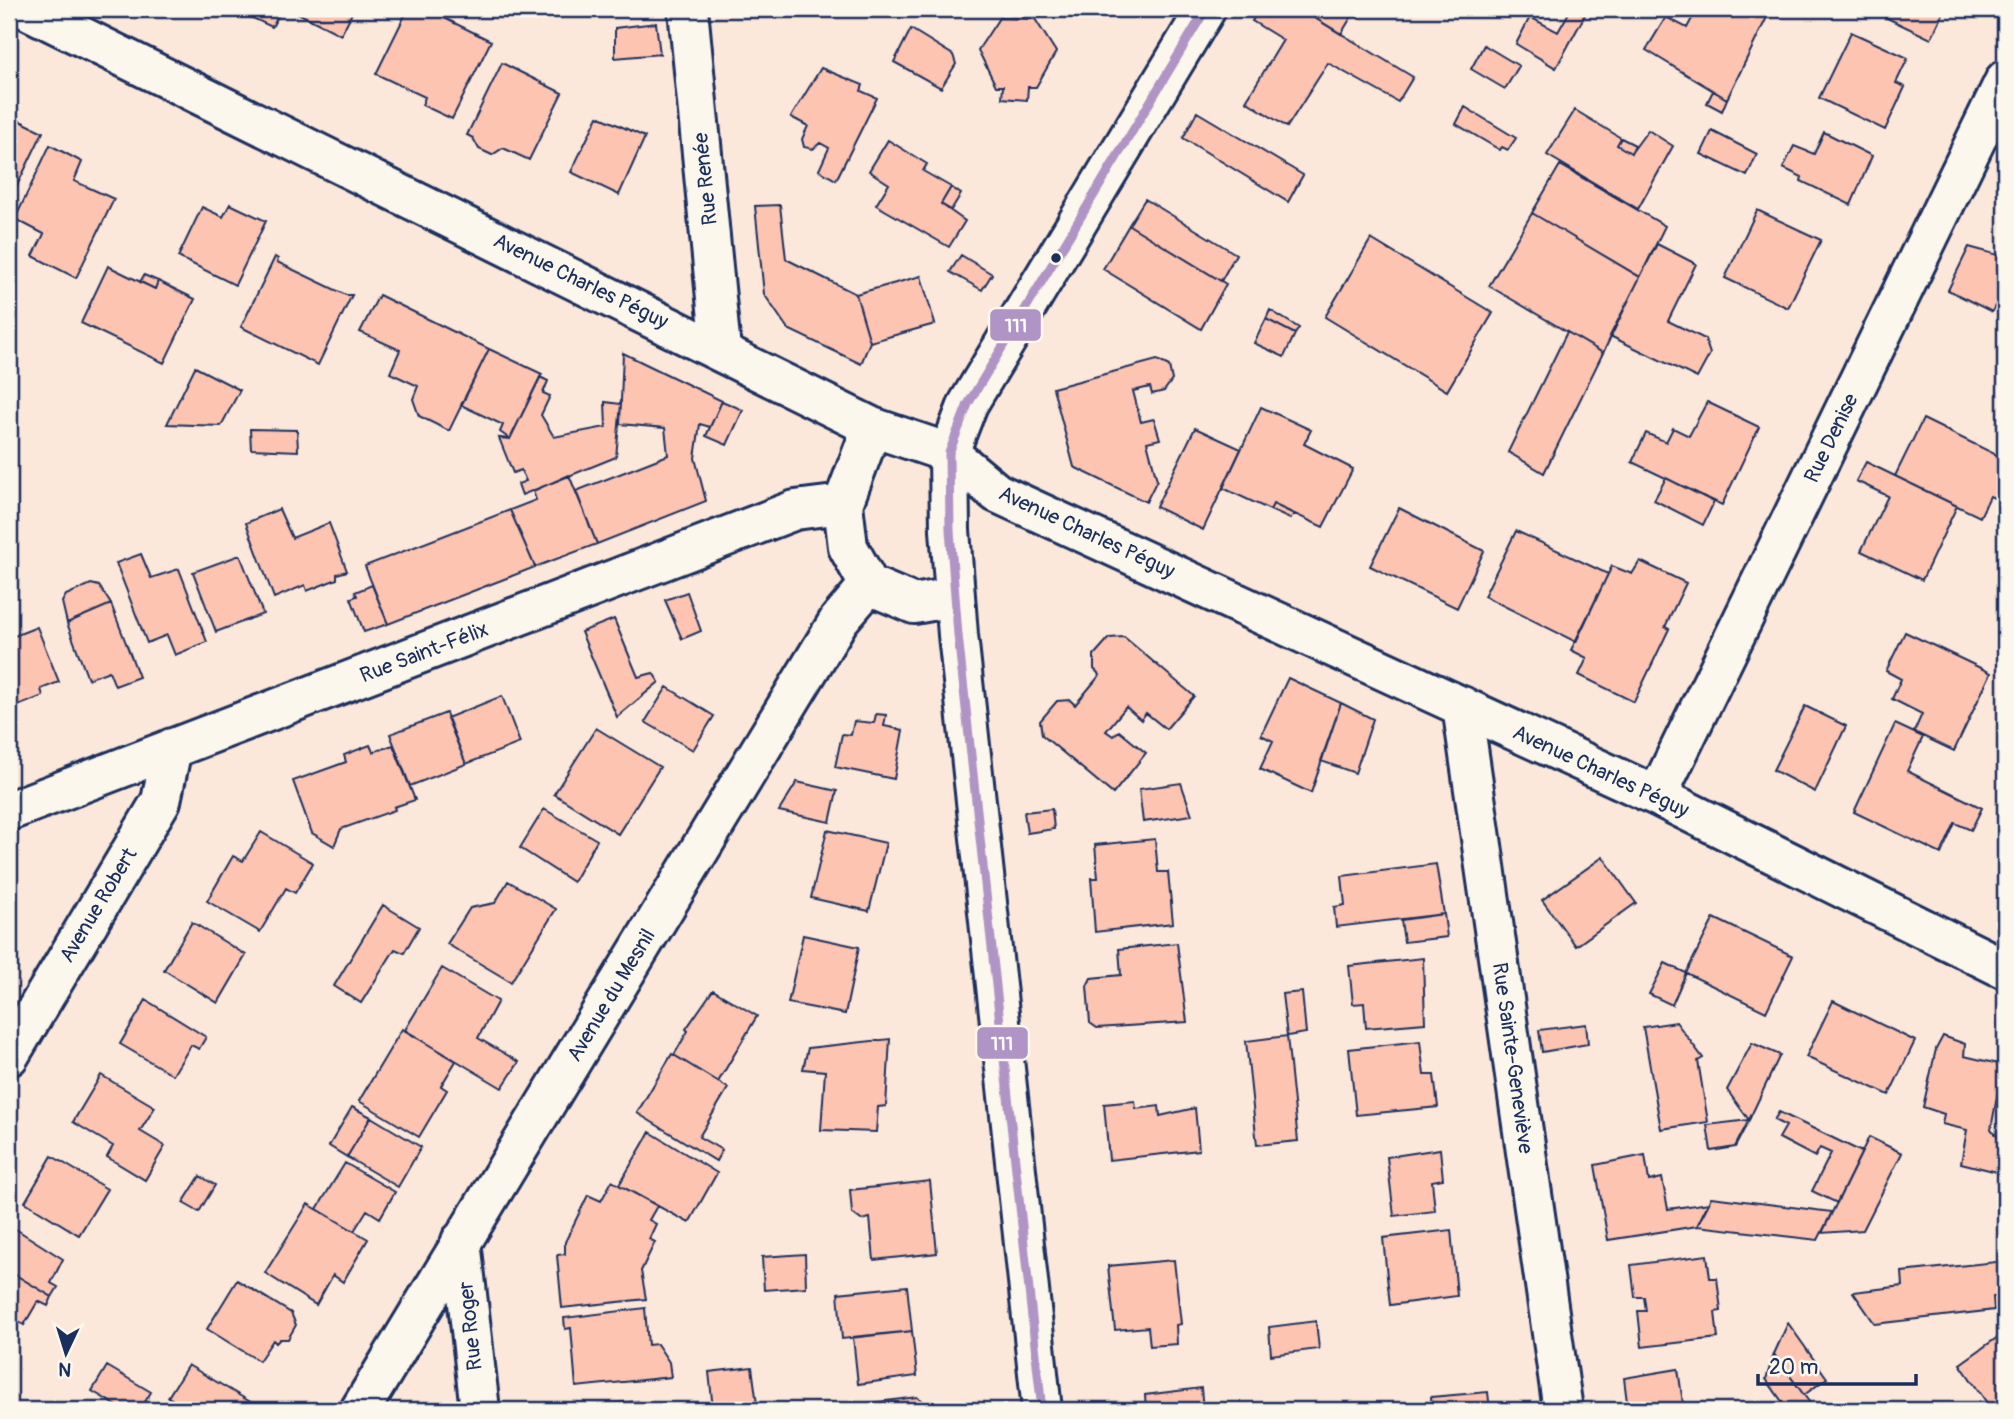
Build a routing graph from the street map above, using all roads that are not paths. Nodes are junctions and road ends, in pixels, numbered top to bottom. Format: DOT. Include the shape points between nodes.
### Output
graph roads {
  1 [pos="26,9"];
  2 [pos="688,9"];
  3 [pos="1206,9"];
  4 [pos="2005,80"];
  5 [pos="721,350"];
  6 [pos="872,427"];
  7 [pos="949,453"];
  8 [pos="843,504"];
  9 [pos="869,585"];
  10 [pos="954,597"];
  11 [pos="1462,706"];
  12 [pos="172,748"];
  13 [pos="1657,796"];
  14 [pos="9,811"];
  15 [pos="2005,969"];
  16 [pos="9,1056"];
  17 [pos="461,1241"];
  18 [pos="360,1410"];
  19 [pos="480,1410"];
  20 [pos="1042,1410"];
  21 [pos="1563,1410"];
  1 -- 5 [label="street, Avenue Charles Péguy"];
  2 -- 5 [label="street, Rue Renée"];
  3 -- 7 [label="street" via="968,404"];
  4 -- 13 [label="street, Rue Denise"];
  5 -- 6 [label="street, Avenue Charles Péguy"];
  6 -- 7 [label="street, Avenue Charles Péguy"];
  6 -- 8 [label="street"];
  7 -- 10 [label="street"];
  7 -- 11 [label="street, Avenue Charles Péguy" via="997,493"];
  8 -- 9 [label="street" via="848,547"];
  8 -- 12 [label="street, Rue Saint-Félix" via="795,510"];
  9 -- 10 [label="street" via="914,604"];
  9 -- 17 [label="street, Avenue du Mesnil" via="839,620"];
  10 -- 20 [label="street"];
  11 -- 13 [label="street, Avenue Charles Péguy"];
  11 -- 21 [label="street, Rue Sainte-Geneviève"];
  12 -- 14 [label="street, Rue Saint-Félix"];
  12 -- 16 [label="street, Avenue Robert" via="160,801"];
  13 -- 15 [label="street, Avenue Charles Péguy"];
  17 -- 18 [label="street, Avenue du Mesnil"];
  17 -- 19 [label="street, Rue Roger"];
}
